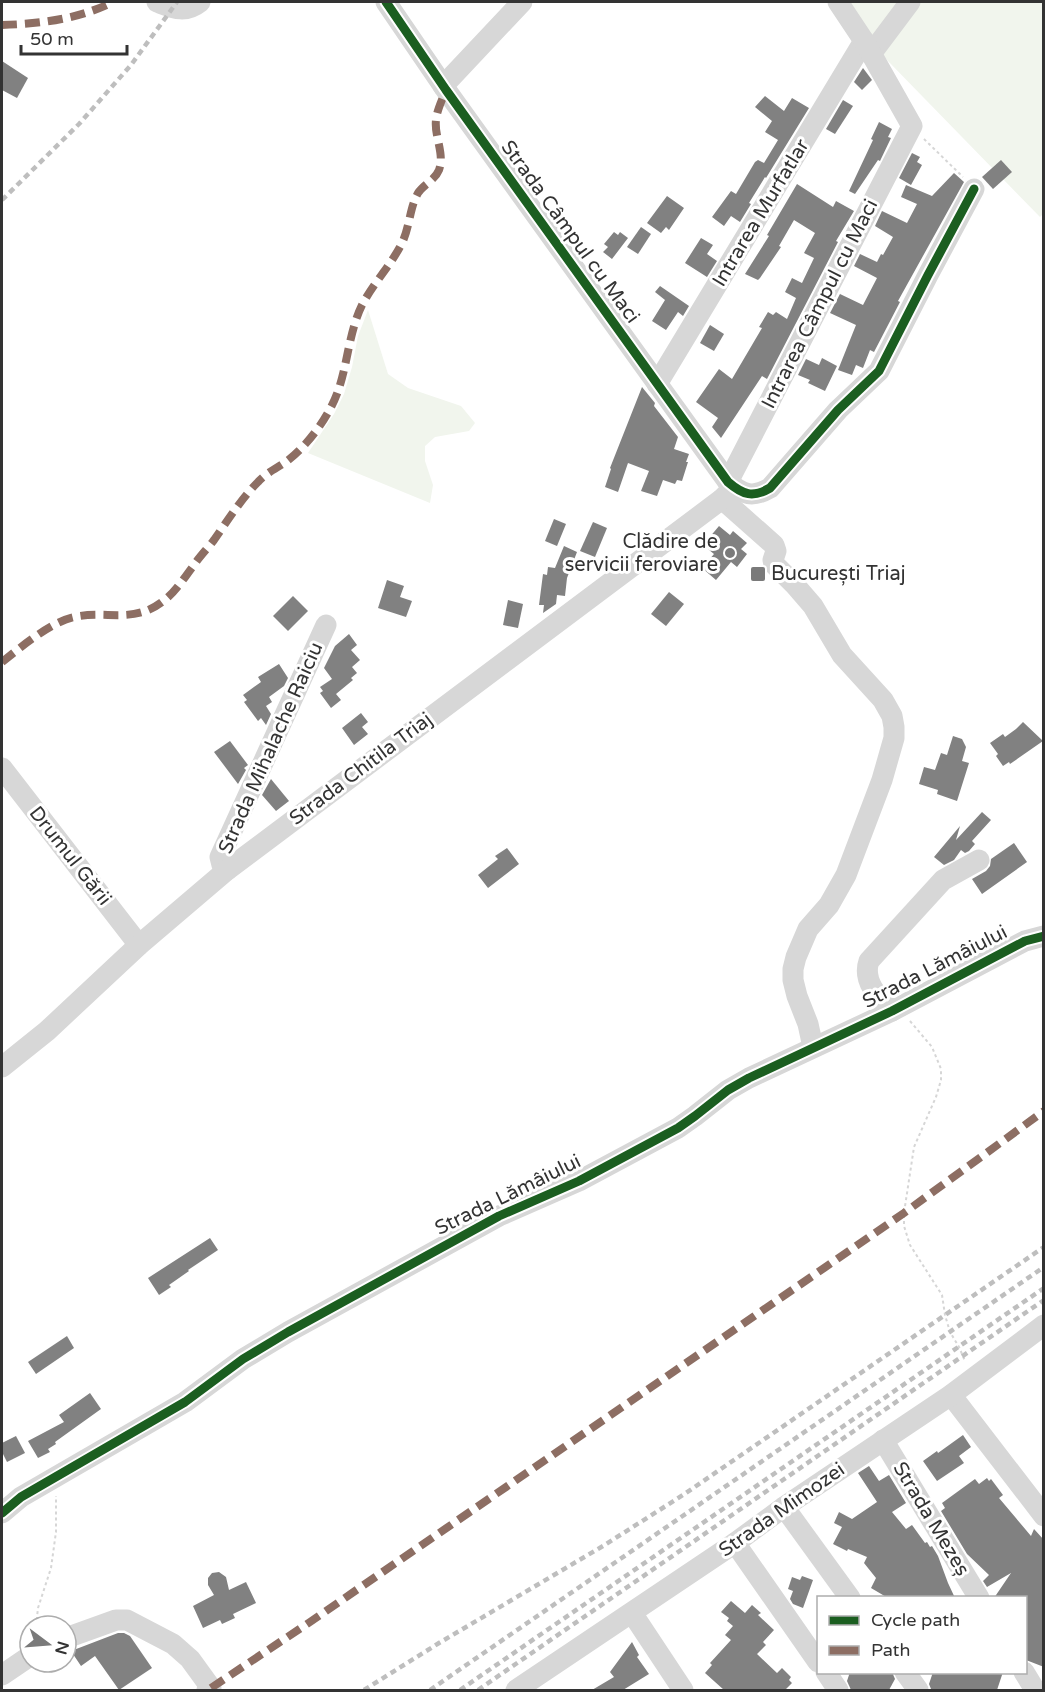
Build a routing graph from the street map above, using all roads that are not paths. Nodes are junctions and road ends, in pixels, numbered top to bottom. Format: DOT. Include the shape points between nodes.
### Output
graph roads {
  1 [pos="157,2"];
  2 [pos="200,2"];
  3 [pos="386,2"];
  4 [pos="522,2"];
  5 [pos="838,2"];
  6 [pos="910,2"];
  7 [pos="868,47"];
  8 [pos="443,86"];
  9 [pos="974,189"];
  10 [pos="657,384"];
  11 [pos="728,489"];
  12 [pos="326,625"];
  13 [pos="2,768"];
  14 [pos="979,860"];
  15 [pos="226,870"];
  16 [pos="1044,936"];
  17 [pos="139,945"];
  18 [pos="891,1011"];
  19 [pos="813,1047"];
  20 [pos="2,1067"];
  21 [pos="1044,1325"];
  22 [pos="951,1395"];
  23 [pos="883,1440"];
  24 [pos="784,1507"];
  25 [pos="2,1513"];
  26 [pos="1044,1516"];
  27 [pos="735,1543"];
  28 [pos="849,1596"];
  29 [pos="977,1596"];
  30 [pos="632,1613"];
  31 [pos="78,1634"];
  32 [pos="817,1659"];
  33 [pos="18,1664"];
  34 [pos="2,1674"];
  35 [pos="827,1674"];
  36 [pos="906,1674"];
  37 [pos="1025,1674"];
  38 [pos="675,1686"];
  39 [pos="209,1689"];
  40 [pos="516,1690"];
  41 [pos="838,1690"];
  42 [pos="918,1690"];
  43 [pos="1035,1690"];
  1 -- 2 [label="street" via="183,10"];
  3 -- 8 [label="street, Strada Câmpul cu Maci"];
  4 -- 8 [label="street"];
  5 -- 7 [label="street"];
  6 -- 7 [label="street, Intrarea Murfatlar"];
  7 -- 10 [label="street, Intrarea Murfatlar"];
  7 -- 11 [label="street, Intrarea Câmpul cu Maci" via="912,126"];
  8 -- 10 [label="street, Strada Câmpul cu Maci"];
  9 -- 11 [label="street" via="879,371 838,410 770,488 753,495"];
  10 -- 11 [label="street, Strada Câmpul cu Maci"];
  11 -- 15 [label="street, Strada Chitila Triaj"];
  11 -- 19 [label="street, Strada Câmpul cu Maci" via="774,545 774,564 813,606 842,655 875,689 888,708 894,727 882,780 846,874 829,905 808,929 796,957 793,980"];
  12 -- 15 [label="street, Strada Mihalache Raiciu" via="220,857"];
  13 -- 17 [label="street, Drumul Gării"];
  14 -- 18 [label="street" via="943,879 869,961 867,976"];
  15 -- 17 [label="street, Strada Chitila Triaj"];
  16 -- 18 [label="street, Strada Lămâiului" via="1025,941"];
  17 -- 20 [label="street, Strada Chitila Triaj" via="47,1031"];
  18 -- 19 [label="street, Strada Lămâiului"];
  19 -- 25 [label="street, Strada Lămâiului" via="728,1090 668,1133 499,1216 288,1332 185,1402 21,1497"];
  21 -- 22 [label="street, Strada Mimozei"];
  22 -- 23 [label="street, Strada Mimozei"];
  22 -- 26 [label="street"];
  23 -- 24 [label="street, Strada Mimozei"];
  23 -- 29 [label="street, Strada Mezeș"];
  24 -- 27 [label="street, Strada Mimozei"];
  24 -- 28 [label="street"];
  27 -- 30 [label="street, Strada Mimozei"];
  27 -- 32 [label="street"];
  30 -- 38 [label="street"];
  30 -- 40 [label="street, Strada Mimozei"];
  31 -- 39 [label="street" via="127,1620 172,1644 190,1659"];
  33 -- 34 [label="street"];
  35 -- 41 [label="street"];
  36 -- 42 [label="street"];
  37 -- 43 [label="street"];
}
